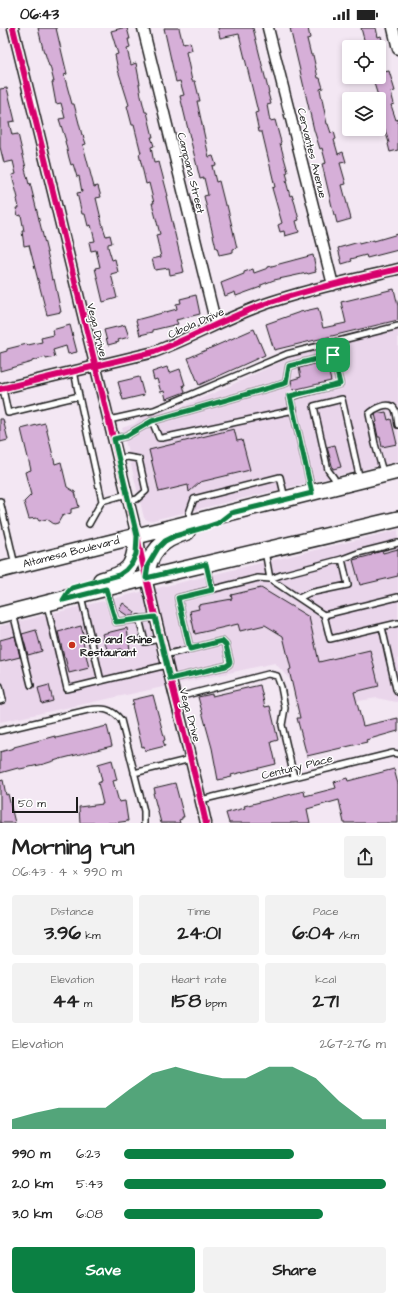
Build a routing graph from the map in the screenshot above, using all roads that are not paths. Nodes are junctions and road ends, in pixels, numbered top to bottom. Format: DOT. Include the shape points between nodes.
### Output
graph roads {
  1 [pos="13,28"];
  2 [pos="143,28"];
  3 [pos="268,28"];
  4 [pos="393,28"];
  5 [pos="398,49"];
  6 [pos="398,269"];
  7 [pos="333,285"];
  8 [pos="216,324"];
  9 [pos="398,326"];
  10 [pos="96,366"];
  11 [pos="74,371"];
  12 [pos="1,389"];
  13 [pos="79,396"];
  14 [pos="294,410"];
  15 [pos="109,420"];
  16 [pos="152,421"];
  17 [pos="398,425"];
  18 [pos="114,439"];
  19 [pos="118,459"];
  20 [pos="391,473"];
  21 [pos="360,481"];
  22 [pos="336,487"];
  23 [pos="312,493"];
  24 [pos="128,498"];
  25 [pos="285,499"];
  26 [pos="0,501"];
  27 [pos="102,501"];
  28 [pos="231,513"];
  29 [pos="398,519"];
  30 [pos="191,523"];
  31 [pos="89,524"];
  32 [pos="137,536"];
  33 [pos="398,543"];
  34 [pos="264,550"];
  35 [pos="342,559"];
  36 [pos="206,564"];
  37 [pos="16,566"];
  38 [pos="0,570"];
  39 [pos="146,578"];
  40 [pos="270,580"];
  41 [pos="106,589"];
  42 [pos="212,590"];
  43 [pos="81,595"];
  44 [pos="398,597"];
  45 [pos="299,598"];
  46 [pos="63,600"];
  47 [pos="47,604"];
  48 [pos="6,614"];
  49 [pos="324,615"];
  50 [pos="155,617"];
  51 [pos="139,618"];
  52 [pos="398,623"];
  53 [pos="382,627"];
  54 [pos="160,639"];
  55 [pos="190,649"];
  56 [pos="166,660"];
  57 [pos="170,679"];
  58 [pos="102,681"];
  59 [pos="31,685"];
  60 [pos="0,686"];
  61 [pos="398,692"];
  62 [pos="175,698"];
  63 [pos="2,701"];
  64 [pos="0,731"];
  65 [pos="398,754"];
  66 [pos="191,759"];
  67 [pos="134,773"];
  68 [pos="294,778"];
  69 [pos="201,800"];
  70 [pos="144,823"];
  71 [pos="206,823"];
  1 -- 10 [label="street, Vega Drive"];
  2 -- 8 [label="street, Campana Street"];
  3 -- 7 [label="street, Cervantes Avenue"];
  4 -- 5 [label="street"];
  6 -- 7 [label="street, Cibola Drive"];
  7 -- 8 [label="street, Cibola Drive" via="271,302"];
  8 -- 10 [label="street, Cibola Drive" via="154,352"];
  9 -- 15 [label="lane" via="287,354 154,410"];
  10 -- 11 [label="street, Cibola Drive"];
  10 -- 15 [label="street, Vega Drive"];
  11 -- 12 [label="street, Cibola Drive"];
  11 -- 13 [label="lane"];
  12 -- 13 [label="lane" via="8,413"];
  13 -- 27 [label="lane"];
  14 -- 16 [label="lane" via="162,438 156,434"];
  14 -- 16 [label="lane" via="290,396 340,384 333,355 289,366 286,383"];
  14 -- 23 [label="lane"];
  15 -- 18 [label="street, Vega Drive"];
  16 -- 18 [label="lane" via="126,436"];
  17 -- 20 [label="lane" via="393,407 374,409 369,414 374,444"];
  18 -- 19 [label="street, Vega Drive"];
  19 -- 24 [label="street, Vega Drive"];
  19 -- 24 [label="lane" via="127,456 139,459 146,491 137,498"];
  20 -- 21 [label="main road, Altamesa Boulevard"];
  21 -- 22 [label="main road, Altamesa Boulevard"];
  21 -- 22 [label="lane" via="342,399 314,406 328,470 334,478"];
  22 -- 23 [label="main road, Altamesa Boulevard"];
  23 -- 25 [label="main road, Altamesa Boulevard"];
  24 -- 27 [label="lane"];
  24 -- 32 [label="street, Vega Drive"];
  25 -- 28 [label="main road, Altamesa Boulevard"];
  25 -- 30 [label="lane" via="280,477 194,499 189,513"];
  26 -- 37 [label="lane"];
  27 -- 31 [label="lane"];
  28 -- 30 [label="main road, Altamesa Boulevard"];
  28 -- 39 [label="main road" via="218,523 165,541 148,565"];
  29 -- 34 [label="main road"];
  30 -- 32 [label="main road, Altamesa Boulevard"];
  32 -- 37 [label="main road, Altamesa Boulevard"];
  32 -- 39 [label="street, Vega Drive"];
  32 -- 46 [label="main road" via="136,554 126,570 113,577 72,588"];
  33 -- 35 [label="lane"];
  34 -- 36 [label="main road"];
  34 -- 40 [label="lane"];
  35 -- 40 [label="lane"];
  35 -- 45 [label="lane" via="348,585 309,593"];
  36 -- 39 [label="main road"];
  36 -- 42 [label="lane"];
  37 -- 38 [label="main road, Altamesa Boulevard"];
  39 -- 41 [label="main road"];
  39 -- 50 [label="street, Vega Drive"];
  40 -- 42 [label="lane" via="258,578"];
  40 -- 45 [label="lane"];
  41 -- 43 [label="main road"];
  41 -- 51 [label="lane" via="116,622"];
  42 -- 55 [label="lane" via="178,598"];
  43 -- 46 [label="main road"];
  43 -- 58 [label="lane"];
  44 -- 49 [label="lane"];
  45 -- 49 [label="lane"];
  46 -- 47 [label="main road"];
  47 -- 48 [label="main road"];
  47 -- 58 [label="lane" via="67,689"];
  48 -- 59 [label="lane"];
  49 -- 53 [label="lane" via="330,639"];
  50 -- 51 [label="lane"];
  50 -- 54 [label="street, Vega Drive"];
  51 -- 54 [label="lane" via="145,642"];
  52 -- 53 [label="lane"];
  53 -- 61 [label="lane"];
  54 -- 56 [label="street, Vega Drive"];
  55 -- 56 [label="lane"];
  55 -- 57 [label="lane" via="222,641 226,645 230,662 226,666"];
  56 -- 57 [label="street, Vega Drive"];
  56 -- 58 [label="lane"];
  57 -- 62 [label="street, Vega Drive"];
  60 -- 63 [label="lane"];
  62 -- 66 [label="street, Vega Drive"];
  62 -- 68 [label="lane" via="268,674 277,676 285,708 282,725"];
  64 -- 67 [label="lane" via="88,710 111,710 121,720"];
  65 -- 68 [label="lane, Century Place" via="393,753"];
  66 -- 67 [label="lane"];
  66 -- 69 [label="street, Vega Drive"];
  67 -- 70 [label="lane" via="144,811"];
  68 -- 69 [label="lane, Century Place"];
  69 -- 71 [label="street, Vega Drive"];
}
